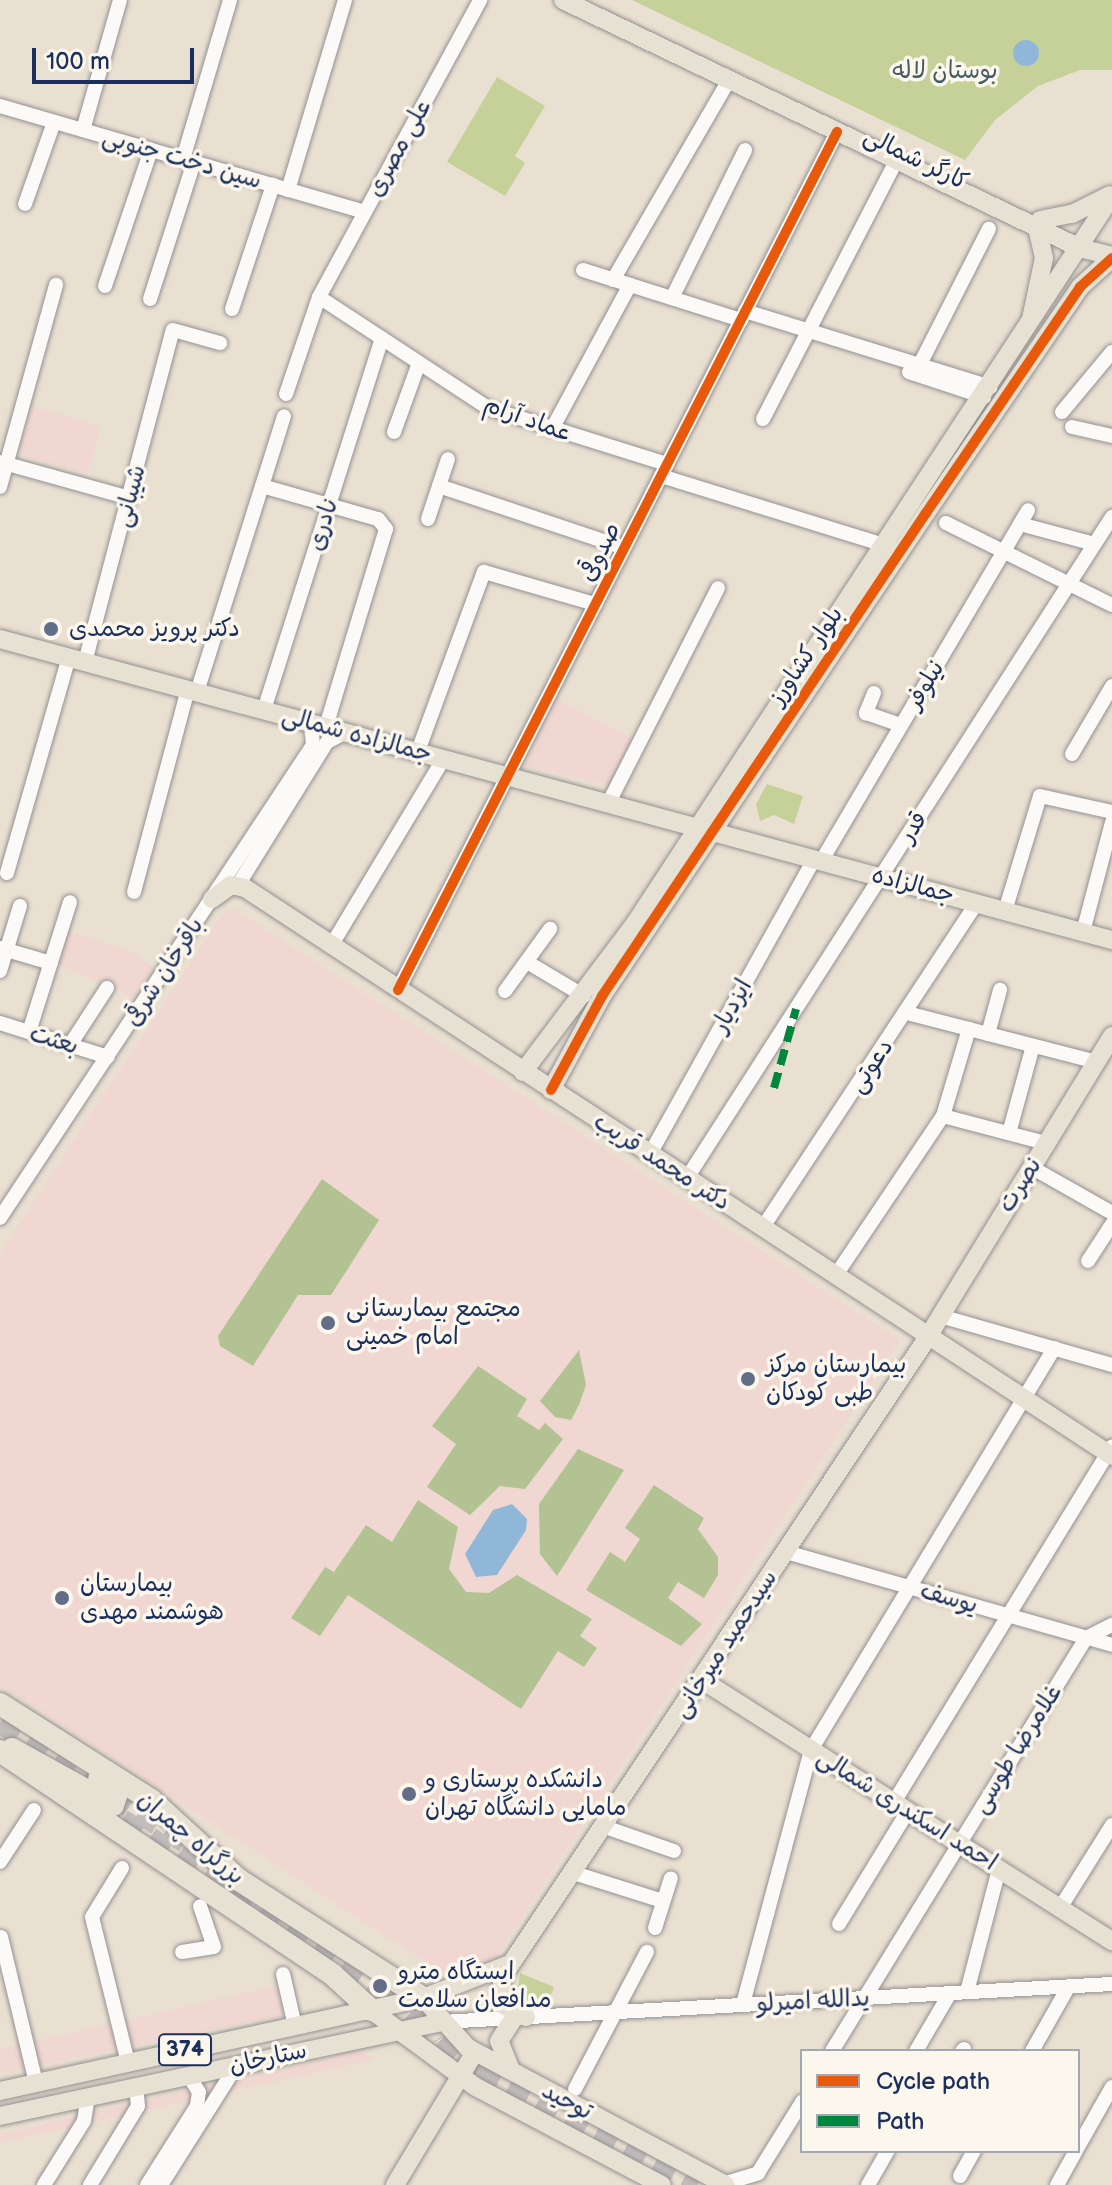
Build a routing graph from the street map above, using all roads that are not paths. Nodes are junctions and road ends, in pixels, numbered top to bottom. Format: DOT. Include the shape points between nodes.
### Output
graph roads {
  1 [pos="120,0"];
  2 [pos="230,0"];
  3 [pos="345,0"];
  4 [pos="480,0"];
  5 [pos="563,0"];
  6 [pos="591,0"];
  7 [pos="732,75"];
  8 [pos="0,106"];
  9 [pos="54,122"];
  10 [pos="839,127"];
  11 [pos="83,130"];
  12 [pos="151,150"];
  13 [pos="745,150"];
  14 [pos="898,156"];
  15 [pos="188,161"];
  16 [pos="273,185"];
  17 [pos="288,190"];
  18 [pos="1112,195"];
  19 [pos="25,204"];
  20 [pos="364,212"];
  21 [pos="1038,224"];
  22 [pos="989,229"];
  23 [pos="1082,244"];
  24 [pos="1112,256"];
  25 [pos="583,270"];
  26 [pos="613,280"];
  27 [pos="56,285"];
  28 [pos="630,285"];
  29 [pos="105,286"];
  30 [pos="319,297"];
  31 [pos="672,298"];
  32 [pos="150,299"];
  33 [pos="232,309"];
  34 [pos="743,315"];
  35 [pos="1029,328"];
  36 [pos="809,330"];
  37 [pos="382,338"];
  38 [pos="220,343"];
  39 [pos="1112,352"];
  40 [pos="419,363"];
  41 [pos="917,370"];
  42 [pos="987,392"];
  43 [pos="286,394"];
  44 [pos="1062,412"];
  45 [pos="284,416"];
  46 [pos="763,419"];
  47 [pos="1072,427"];
  48 [pos="552,429"];
  49 [pos="394,432"];
  50 [pos="1112,436"];
  51 [pos="448,459"];
  52 [pos="3,463"];
  53 [pos="664,470"];
  54 [pos="262,486"];
  55 [pos="439,486"];
  56 [pos="0,487"];
  57 [pos="130,498"];
  58 [pos="329,505"];
  59 [pos="1028,510"];
  60 [pos="1112,517"];
  61 [pos="428,519"];
  62 [pos="946,523"];
  63 [pos="1020,524"];
  64 [pos="1094,544"];
  65 [pos="887,546"];
  66 [pos="624,548"];
  67 [pos="1004,551"];
  68 [pos="1069,584"];
  69 [pos="718,588"];
  70 [pos="595,604"];
  71 [pos="1112,605"];
  72 [pos="0,639"];
  73 [pos="77,659"];
  74 [pos="1112,686"];
  75 [pos="193,690"];
  76 [pos="874,693"];
  77 [pos="264,710"];
  78 [pos="318,724"];
  79 [pos="901,725"];
  80 [pos="346,732"];
  81 [pos="418,751"];
  82 [pos="1072,754"];
  83 [pos="444,758"];
  84 [pos="508,775"];
  85 [pos="609,802"];
  86 [pos="1112,812"];
  87 [pos="1112,822"];
  88 [pos="706,828"];
  89 [pos="818,859"];
  90 [pos="7,873"];
  91 [pos="881,877"];
  92 [pos="238,885"];
  93 [pos="134,892"];
  94 [pos="212,899"];
  95 [pos="70,902"];
  96 [pos="977,903"];
  97 [pos="20,906"];
  98 [pos="1005,911"];
  99 [pos="550,929"];
  100 [pos="1083,932"];
  101 [pos="1112,940"];
  102 [pos="331,946"];
  103 [pos="3,949"];
  104 [pos="527,962"];
  105 [pos="51,963"];
  106 [pos="0,971"];
  107 [pos="107,988"];
  108 [pos="398,990"];
  109 [pos="1000,990"];
  110 [pos="505,991"];
  111 [pos="584,996"];
  112 [pos="907,1013"];
  113 [pos="0,1023"];
  114 [pos="969,1029"];
  115 [pos="29,1032"];
  116 [pos="988,1034"];
  117 [pos="1112,1036"];
  118 [pos="70,1045"];
  119 [pos="1033,1046"];
  120 [pos="108,1057"];
  121 [pos="1096,1062"];
  122 [pos="523,1072"];
  123 [pos="551,1090"];
  124 [pos="943,1116"];
  125 [pos="1009,1133"];
  126 [pos="1046,1143"];
  127 [pos="650,1154"];
  128 [pos="1031,1167"];
  129 [pos="687,1178"];
  130 [pos="1112,1213"];
  131 [pos="0,1218"];
  132 [pos="1112,1224"];
  133 [pos="763,1227"];
  134 [pos="1088,1261"];
  135 [pos="836,1275"];
  136 [pos="940,1316"];
  137 [pos="929,1335"];
  138 [pos="1054,1348"];
  139 [pos="1112,1365"];
  140 [pos="1026,1399"];
  141 [pos="1111,1452"];
  142 [pos="786,1552"];
  143 [pos="915,1588"];
  144 [pos="1012,1616"];
  145 [pos="1112,1625"];
  146 [pos="1086,1638"];
  147 [pos="1112,1645"];
  148 [pos="702,1680"];
  149 [pos="0,1704"];
  150 [pos="57,1741"];
  151 [pos="0,1744"];
  152 [pos="811,1750"];
  153 [pos="0,1751"];
  154 [pos="901,1807"];
  155 [pos="34,1810"];
  156 [pos="1112,1825"];
  157 [pos="605,1827"];
  158 [pos="958,1844"];
  159 [pos="674,1851"];
  160 [pos="0,1862"];
  161 [pos="122,1868"];
  162 [pos="999,1869"];
  163 [pos="574,1873"];
  164 [pos="671,1878"];
  165 [pos="663,1901"];
  166 [pos="200,1906"];
  167 [pos="1060,1908"];
  168 [pos="839,1924"];
  169 [pos="655,1928"];
  170 [pos="1,1937"];
  171 [pos="1112,1941"];
  172 [pos="182,1952"];
  173 [pos="647,1952"];
  174 [pos="522,1954"];
  175 [pos="283,1974"];
  176 [pos="1112,1984"];
  177 [pos="1069,1986"];
  178 [pos="967,1992"];
  179 [pos="950,1993"];
  180 [pos="423,1998"];
  181 [pos="864,1998"];
  182 [pos="743,2004"];
  183 [pos="371,2010"];
  184 [pos="617,2012"];
  185 [pos="520,2018"];
  186 [pos="442,2022"];
  187 [pos="295,2026"];
  188 [pos="398,2030"];
  189 [pos="203,2046"];
  190 [pos="833,2049"];
  191 [pos="917,2049"];
  192 [pos="1033,2049"];
  193 [pos="475,2052"];
  194 [pos="128,2063"];
  195 [pos="237,2065"];
  196 [pos="208,2071"];
  197 [pos="513,2072"];
  198 [pos="188,2075"];
  199 [pos="460,2077"];
  200 [pos="36,2083"];
  201 [pos="136,2086"];
  202 [pos="1112,2087"];
  203 [pos="575,2089"];
  204 [pos="0,2091"];
  205 [pos="88,2097"];
  206 [pos="800,2105"];
  207 [pos="0,2116"];
  208 [pos="1080,2144"];
  209 [pos="887,2153"];
  210 [pos="973,2153"];
  211 [pos="1075,2153"];
  212 [pos="960,2176"];
  213 [pos="650,2182"];
  214 [pos="725,2184"];
  215 [pos="44,2185"];
  216 [pos="90,2185"];
  217 [pos="147,2185"];
  218 [pos="161,2185"];
  219 [pos="395,2185"];
  220 [pos="868,2185"];
  221 [pos="1057,2185"];
  1 -- 11 [label="street"];
  2 -- 15 [label="street"];
  3 -- 17 [label="street"];
  4 -- 20 [label="street, علی مصری"];
  5 -- 7 [label="main road"];
  6 -- 7 [label="main road"];
  7 -- 10 [label="main road, کارگر شمالی"];
  7 -- 26 [label="street"];
  8 -- 9 [label="street, سین دخت جنوبی"];
  9 -- 11 [label="street, سین دخت جنوبی"];
  9 -- 19 [label="street"];
  10 -- 14 [label="main road, کارگر شمالی"];
  10 -- 34 [label="street, صدوقی"];
  11 -- 12 [label="street, سین دخت جنوبی"];
  12 -- 15 [label="street, سین دخت جنوبی"];
  12 -- 29 [label="street"];
  13 -- 31 [label="street"];
  14 -- 21 [label="main road, کارگر شمالی"];
  14 -- 36 [label="street"];
  15 -- 16 [label="street, سین دخت جنوبی"];
  15 -- 32 [label="street"];
  16 -- 17 [label="street, سین دخت جنوبی"];
  16 -- 33 [label="street"];
  17 -- 20 [label="street, سین دخت جنوبی"];
  18 -- 21 [label="main road"];
  18 -- 23 [label="main road, بلوار کشاورز"];
  20 -- 30 [label="street, علی مصری"];
  21 -- 23 [label="main road, کارگر شمالی"];
  21 -- 35 [label="main road" via="1044,258"];
  22 -- 41 [label="street"];
  23 -- 24 [label="main road, کارگر شمالی"];
  23 -- 35 [label="main road, بلوار کشاورز"];
  24 -- 88 [label="main road, بلوار کشاورز" via="1068,303"];
  25 -- 26 [label="street"];
  26 -- 28 [label="street"];
  27 -- 52 [label="street"];
  28 -- 31 [label="street"];
  28 -- 48 [label="street"];
  30 -- 37 [label="street, عماد آرام"];
  30 -- 43 [label="street, علی مصری"];
  31 -- 34 [label="street"];
  34 -- 36 [label="street"];
  34 -- 53 [label="street, صدوقی"];
  35 -- 42 [label="main road, بلوار کشاورز"];
  36 -- 41 [label="street"];
  36 -- 46 [label="street"];
  37 -- 40 [label="street, عماد آرام"];
  37 -- 58 [label="street, نادری"];
  38 -- 57 [label="street, شیبانی" via="173,330"];
  39 -- 44 [label="street"];
  40 -- 48 [label="street, عماد آرام" via="488,408"];
  40 -- 49 [label="street"];
  41 -- 42 [label="street"];
  42 -- 65 [label="main road, بلوار کشاورز"];
  45 -- 54 [label="street"];
  47 -- 50 [label="street"];
  48 -- 53 [label="street, عماد آرام"];
  51 -- 55 [label="street"];
  52 -- 56 [label="street"];
  52 -- 57 [label="street"];
  53 -- 65 [label="street, عماد آرام"];
  53 -- 66 [label="street, صدوقی"];
  54 -- 58 [label="street"];
  54 -- 75 [label="street"];
  55 -- 61 [label="street"];
  55 -- 66 [label="street"];
  57 -- 73 [label="street, شیبانی"];
  58 -- 77 [label="street, نادری"];
  58 -- 78 [label="street, باقرخان شرقی" via="378,519 385,535"];
  59 -- 63 [label="street, نیلوفر"];
  60 -- 64 [label="street, قدر"];
  62 -- 67 [label="street"];
  63 -- 64 [label="street"];
  63 -- 67 [label="street, نیلوفر"];
  64 -- 68 [label="street, قدر"];
  65 -- 88 [label="main road, بلوار کشاورز"];
  66 -- 70 [label="street, صدوقی"];
  67 -- 68 [label="street"];
  67 -- 79 [label="street, نیلوفر"];
  68 -- 71 [label="street"];
  68 -- 91 [label="street, قدر"];
  69 -- 85 [label="street"];
  70 -- 81 [label="street" via="484,572"];
  70 -- 84 [label="street, صدوقی"];
  72 -- 73 [label="main road, جمالزاده شمالی"];
  73 -- 75 [label="main road, جمالزاده شمالی"];
  73 -- 90 [label="street, شیبانی"];
  74 -- 82 [label="street"];
  75 -- 77 [label="main road, جمالزاده شمالی"];
  75 -- 93 [label="street"];
  76 -- 79 [label="street" via="866,713"];
  77 -- 78 [label="main road, جمالزاده شمالی"];
  78 -- 80 [label="main road, جمالزاده شمالی"];
  78 -- 94 [label="street, باقرخان شرقی" via="313,745"];
  79 -- 89 [label="street, نیلوفر"];
  80 -- 81 [label="main road, جمالزاده شمالی"];
  80 -- 92 [label="street" via="327,742"];
  81 -- 83 [label="main road, جمالزاده شمالی"];
  83 -- 84 [label="main road, جمالزاده شمالی"];
  83 -- 102 [label="street"];
  84 -- 85 [label="main road, جمالزاده شمالی"];
  84 -- 108 [label="street, صدوقی"];
  85 -- 88 [label="main road, جمالزاده شمالی"];
  86 -- 98 [label="street" via="1038,798"];
  87 -- 100 [label="street"];
  88 -- 89 [label="main road, جمالزاده"];
  88 -- 111 [label="main road, بلوار کشاورز"];
  88 -- 123 [label="main road, بلوار کشاورز" via="597,1004"];
  89 -- 91 [label="main road, جمالزاده"];
  89 -- 127 [label="street, ایزدیار"];
  91 -- 96 [label="main road, جمالزاده"];
  91 -- 129 [label="street, قدر"];
  92 -- 94 [label="main road"];
  92 -- 102 [label="main road, دکتر محمد قریب"];
  94 -- 120 [label="street, باقرخان شرقی"];
  95 -- 105 [label="street"];
  96 -- 98 [label="main road, جمالزاده"];
  96 -- 112 [label="street, دعوتی"];
  97 -- 103 [label="street"];
  98 -- 100 [label="main road, جمالزاده"];
  99 -- 104 [label="street"];
  100 -- 101 [label="main road, جمالزاده"];
  102 -- 108 [label="main road, دکتر محمد قریب"];
  103 -- 105 [label="street"];
  103 -- 106 [label="street"];
  104 -- 110 [label="street"];
  104 -- 111 [label="street"];
  105 -- 115 [label="street"];
  107 -- 118 [label="street"];
  108 -- 122 [label="main road, دکتر محمد قریب"];
  109 -- 116 [label="street"];
  111 -- 122 [label="main road, بلوار کشاورز"];
  112 -- 114 [label="street"];
  112 -- 133 [label="street, دعوتی"];
  113 -- 115 [label="street, بعثت"];
  114 -- 116 [label="street"];
  114 -- 124 [label="street"];
  115 -- 118 [label="street, بعثت"];
  116 -- 119 [label="street"];
  117 -- 121 [label="main road, نصرت"];
  118 -- 120 [label="street, بعثت"];
  119 -- 121 [label="street"];
  119 -- 125 [label="street"];
  120 -- 131 [label="street, باقرخان شرقی"];
  121 -- 126 [label="main road, نصرت"];
  122 -- 123 [label="main road, دکتر محمد قریب"];
  123 -- 127 [label="main road, دکتر محمد قریب"];
  124 -- 125 [label="street"];
  124 -- 135 [label="street"];
  125 -- 126 [label="street"];
  126 -- 128 [label="main road, نصرت"];
  127 -- 129 [label="main road, دکتر محمد قریب"];
  128 -- 130 [label="street"];
  128 -- 136 [label="main road, نصرت"];
  129 -- 133 [label="main road, دکتر محمد قریب"];
  132 -- 134 [label="street"];
  133 -- 135 [label="main road, دکتر محمد قریب"];
  135 -- 137 [label="main road, دکتر محمد قریب"];
  136 -- 137 [label="main road, نصرت"];
  136 -- 138 [label="street"];
  137 -- 140 [label="main road, دکتر محمد قریب"];
  137 -- 142 [label="main road, سیدحمید میرخانی"];
  138 -- 139 [label="street"];
  138 -- 140 [label="street"];
  140 -- 141 [label="main road, دکتر محمد قریب"];
  140 -- 143 [label="street"];
  141 -- 144 [label="street"];
  142 -- 143 [label="street, یوسف"];
  142 -- 148 [label="main road, سیدحمید میرخانی"];
  143 -- 144 [label="street, یوسف"];
  143 -- 152 [label="street"];
  144 -- 146 [label="street, یوسف"];
  144 -- 154 [label="street"];
  145 -- 146 [label="street"];
  146 -- 147 [label="street, یوسف"];
  146 -- 158 [label="street, غلامرضا طوسی"];
  148 -- 152 [label="main road, احمد اسکندری شمالی"];
  148 -- 157 [label="main road, سیدحمید میرخانی"];
  149 -- 150 [label="highway, بزرگراه چمران"];
  150 -- 151 [label="highway" via="114,1790 116,1803 101,1802"];
  150 -- 180 [label="highway, بزرگراه چمران" via="158,1806 244,1884"];
  152 -- 154 [label="main road, احمد اسکندری شمالی"];
  152 -- 182 [label="street"];
  153 -- 183 [label="highway, بزرگراه چمران" via="333,1975"];
  154 -- 158 [label="main road, احمد اسکندری شمالی"];
  154 -- 168 [label="street"];
  155 -- 160 [label="street"];
  156 -- 167 [label="street"];
  157 -- 159 [label="street"];
  157 -- 163 [label="main road, سیدحمید میرخانی"];
  158 -- 162 [label="main road, احمد اسکندری شمالی"];
  158 -- 181 [label="street, غلامرضا طوسی"];
  161 -- 194 [label="street" via="92,1917"];
  162 -- 167 [label="main road, احمد اسکندری شمالی"];
  162 -- 178 [label="street"];
  163 -- 165 [label="street"];
  163 -- 174 [label="main road, سیدحمید میرخانی"];
  164 -- 165 [label="street"];
  165 -- 169 [label="street"];
  166 -- 172 [label="street" via="214,1947"];
  167 -- 171 [label="main road, احمد اسکندری شمالی"];
  170 -- 200 [label="street"];
  173 -- 184 [label="street"];
  174 -- 180 [label="main road, ستارخان" via="476,1982"];
  174 -- 185 [label="main road, سیدحمید میرخانی" via="496,1995"];
  175 -- 187 [label="street"];
  176 -- 177 [label="street, یدالله امیرلو"];
  177 -- 178 [label="street, یدالله امیرلو"];
  177 -- 192 [label="street"];
  178 -- 179 [label="street, یدالله امیرلو"];
  179 -- 181 [label="street, یدالله امیرلو"];
  179 -- 191 [label="street"];
  180 -- 183 [label="main road, ستارخان / 374"];
  180 -- 186 [label="main road, توحید"];
  181 -- 182 [label="street, یدالله امیرلو"];
  181 -- 190 [label="street, غلامرضا طوسی"];
  182 -- 184 [label="street, یدالله امیرلو"];
  183 -- 187 [label="main road, ستارخان / 374"];
  183 -- 188 [label="main road, توحید"];
  184 -- 185 [label="street, یدالله امیرلو"];
  184 -- 203 [label="street"];
  185 -- 186 [label="street, یدالله امیرلو"];
  185 -- 197 [label="main road" via="499,2041"];
  186 -- 188 [label="main road, ستارخان / 374"];
  186 -- 193 [label="main road, توحید"];
  187 -- 189 [label="main road, ستارخان / 374"];
  188 -- 195 [label="main road, ستارخان / 374"];
  188 -- 199 [label="main road, توحید"];
  189 -- 194 [label="main road, ستارخان / 374"];
  189 -- 196 [label="main road"];
  193 -- 197 [label="main road, توحید"];
  193 -- 199 [label="main road"];
  194 -- 200 [label="main road, ستارخان / 374"];
  195 -- 196 [label="main road, ستارخان / 374"];
  195 -- 218 [label="street"];
  196 -- 198 [label="main road, ستارخان / 374"];
  197 -- 214 [label="main road, توحید"];
  198 -- 201 [label="main road, ستارخان / 374"];
  198 -- 217 [label="street" via="199,2092 197,2106"];
  199 -- 213 [label="main road, توحید"];
  199 -- 219 [label="main road"];
  200 -- 204 [label="main road, ستارخان / 374"];
  201 -- 205 [label="main road, ستارخان / 374"];
  201 -- 216 [label="street" via="138,2106"];
  202 -- 208 [label="street"];
  205 -- 207 [label="main road, ستارخان / 374"];
  205 -- 215 [label="street" via="84,2121"];
  206 -- 214 [label="street" via="758,2173"];
  209 -- 220 [label="street"];
  210 -- 212 [label="street"];
  211 -- 221 [label="street"];
}
